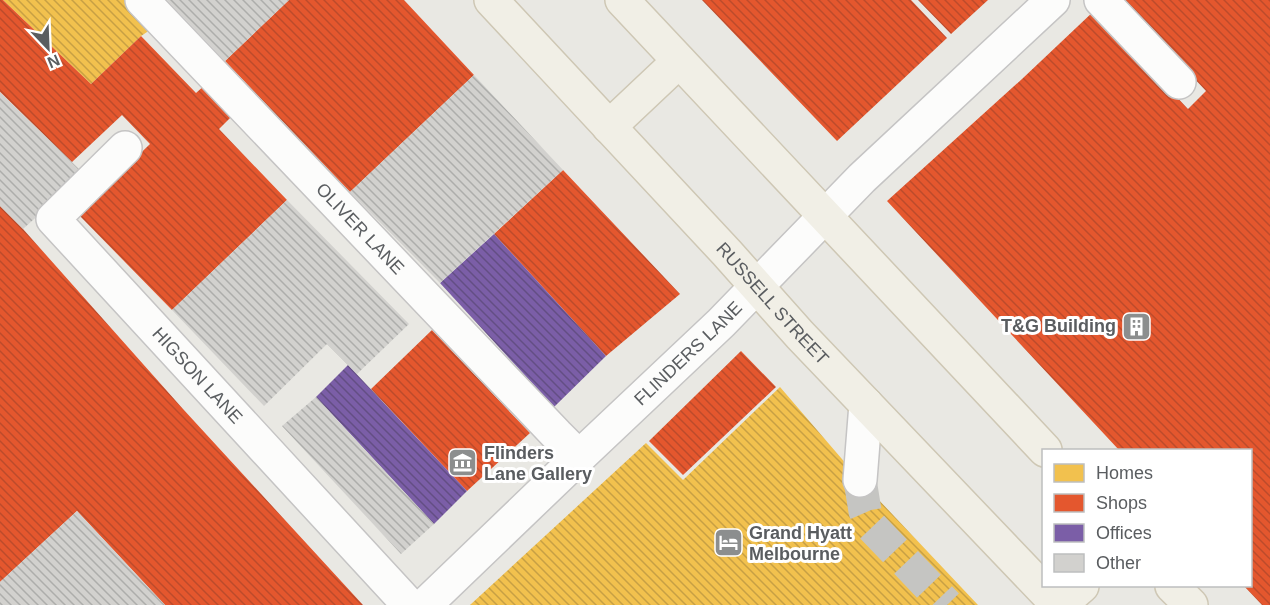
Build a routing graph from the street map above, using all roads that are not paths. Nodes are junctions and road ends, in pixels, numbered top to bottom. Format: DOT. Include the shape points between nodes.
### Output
graph roads {
  1 [pos="142,0"];
  2 [pos="491,0"];
  3 [pos="622,0"];
  4 [pos="1053,0"];
  5 [pos="1101,0"];
  6 [pos="680,61"];
  7 [pos="1179,82"];
  8 [pos="609,127"];
  9 [pos="125,148"];
  10 [pos="825,217"];
  11 [pos="757,287"];
  12 [pos="866,404"];
  13 [pos="1044,449"];
  14 [pos="579,457"];
  15 [pos="860,480"];
  16 [pos="1080,587"];
  17 [pos="1174,587"];
  18 [pos="409,605"];
  19 [pos="425,605"];
  20 [pos="1059,605"];
  21 [pos="1191,605"];
  1 -- 14 [label="street, OLIVER LANE"];
  2 -- 8 [label="main road, RUSSELL STREET"];
  3 -- 6 [label="main road"];
  4 -- 10 [label="street, FLINDERS LANE"];
  5 -- 7 [label="street"];
  6 -- 8 [label="main road"];
  6 -- 10 [label="main road"];
  8 -- 11 [label="main road, RUSSELL STREET"];
  9 -- 18 [label="street, HIGSON LANE" via="53,219"];
  10 -- 11 [label="street, FLINDERS LANE"];
  10 -- 13 [label="main road"];
  11 -- 12 [label="main road, RUSSELL STREET"];
  11 -- 14 [label="street, FLINDERS LANE"];
  12 -- 15 [label="street"];
  12 -- 20 [label="main road, RUSSELL STREET"];
  14 -- 19 [label="street, FLINDERS LANE"];
  16 -- 20 [label="main road"];
  17 -- 21 [label="main road"];
}
